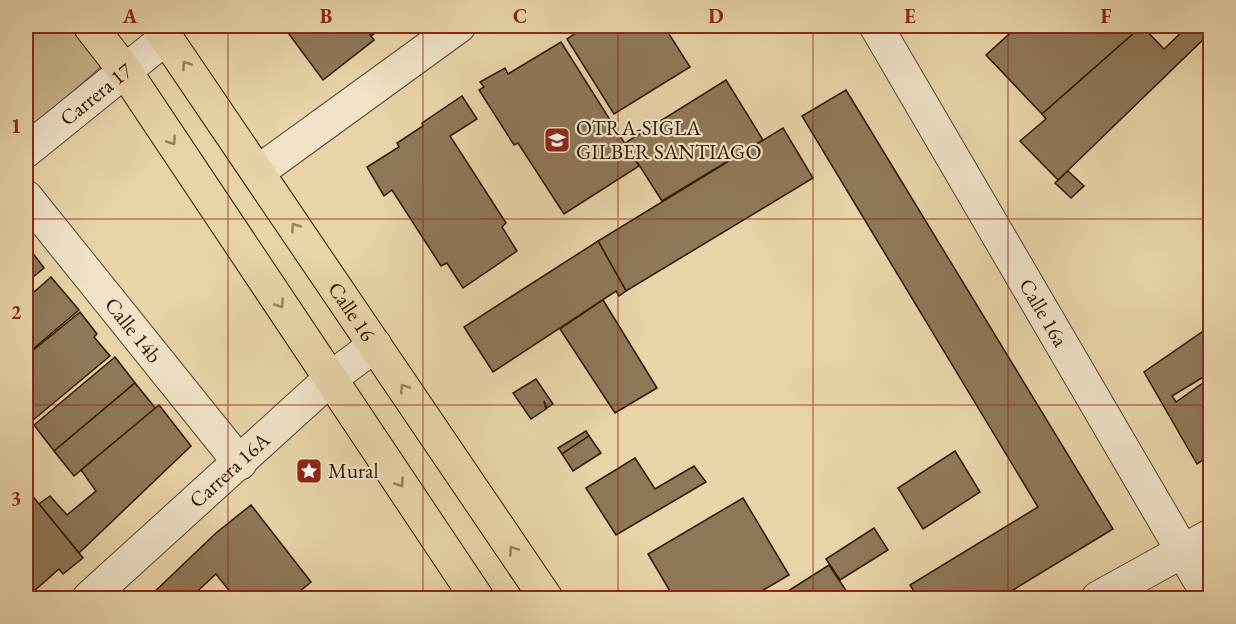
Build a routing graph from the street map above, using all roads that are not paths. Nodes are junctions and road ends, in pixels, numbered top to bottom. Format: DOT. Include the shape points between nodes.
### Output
graph roads {
  1 [pos="90,26"];
  2 [pos="459,26"];
  3 [pos="876,26"];
  4 [pos="162,31"];
  5 [pos="125,71"];
  6 [pos="26,151"];
  7 [pos="258,172"];
  8 [pos="26,197"];
  9 [pos="375,345"];
  10 [pos="330,379"];
  11 [pos="240,463"];
  12 [pos="1210,536"];
  13 [pos="1183,553"];
  14 [pos="89,598"];
  15 [pos="477,598"];
  16 [pos="546,598"];
  17 [pos="1098,598"];
  18 [pos="1210,598"];
  1 -- 5 [label="highway"];
  2 -- 7 [label="street"];
  3 -- 13 [label="street, Calle 16a"];
  4 -- 5 [label="street, Carrera 17"];
  7 -- 4 [label="highway, Calle 16, one-way"];
  5 -- 6 [label="street, Carrera 17"];
  5 -- 10 [label="highway, one-way"];
  9 -- 7 [label="highway, Calle 16, one-way"];
  8 -- 11 [label="street, Calle 14b"];
  9 -- 10 [label="street, Carrera 16A"];
  16 -- 9 [label="highway, Calle 16, one-way"];
  10 -- 11 [label="street, Carrera 16A"];
  10 -- 15 [label="highway, one-way"];
  11 -- 14 [label="street, Carrera 16A"];
  12 -- 13 [label="street"];
  13 -- 17 [label="street"];
  13 -- 18 [label="street, Calle 16a"];
}
